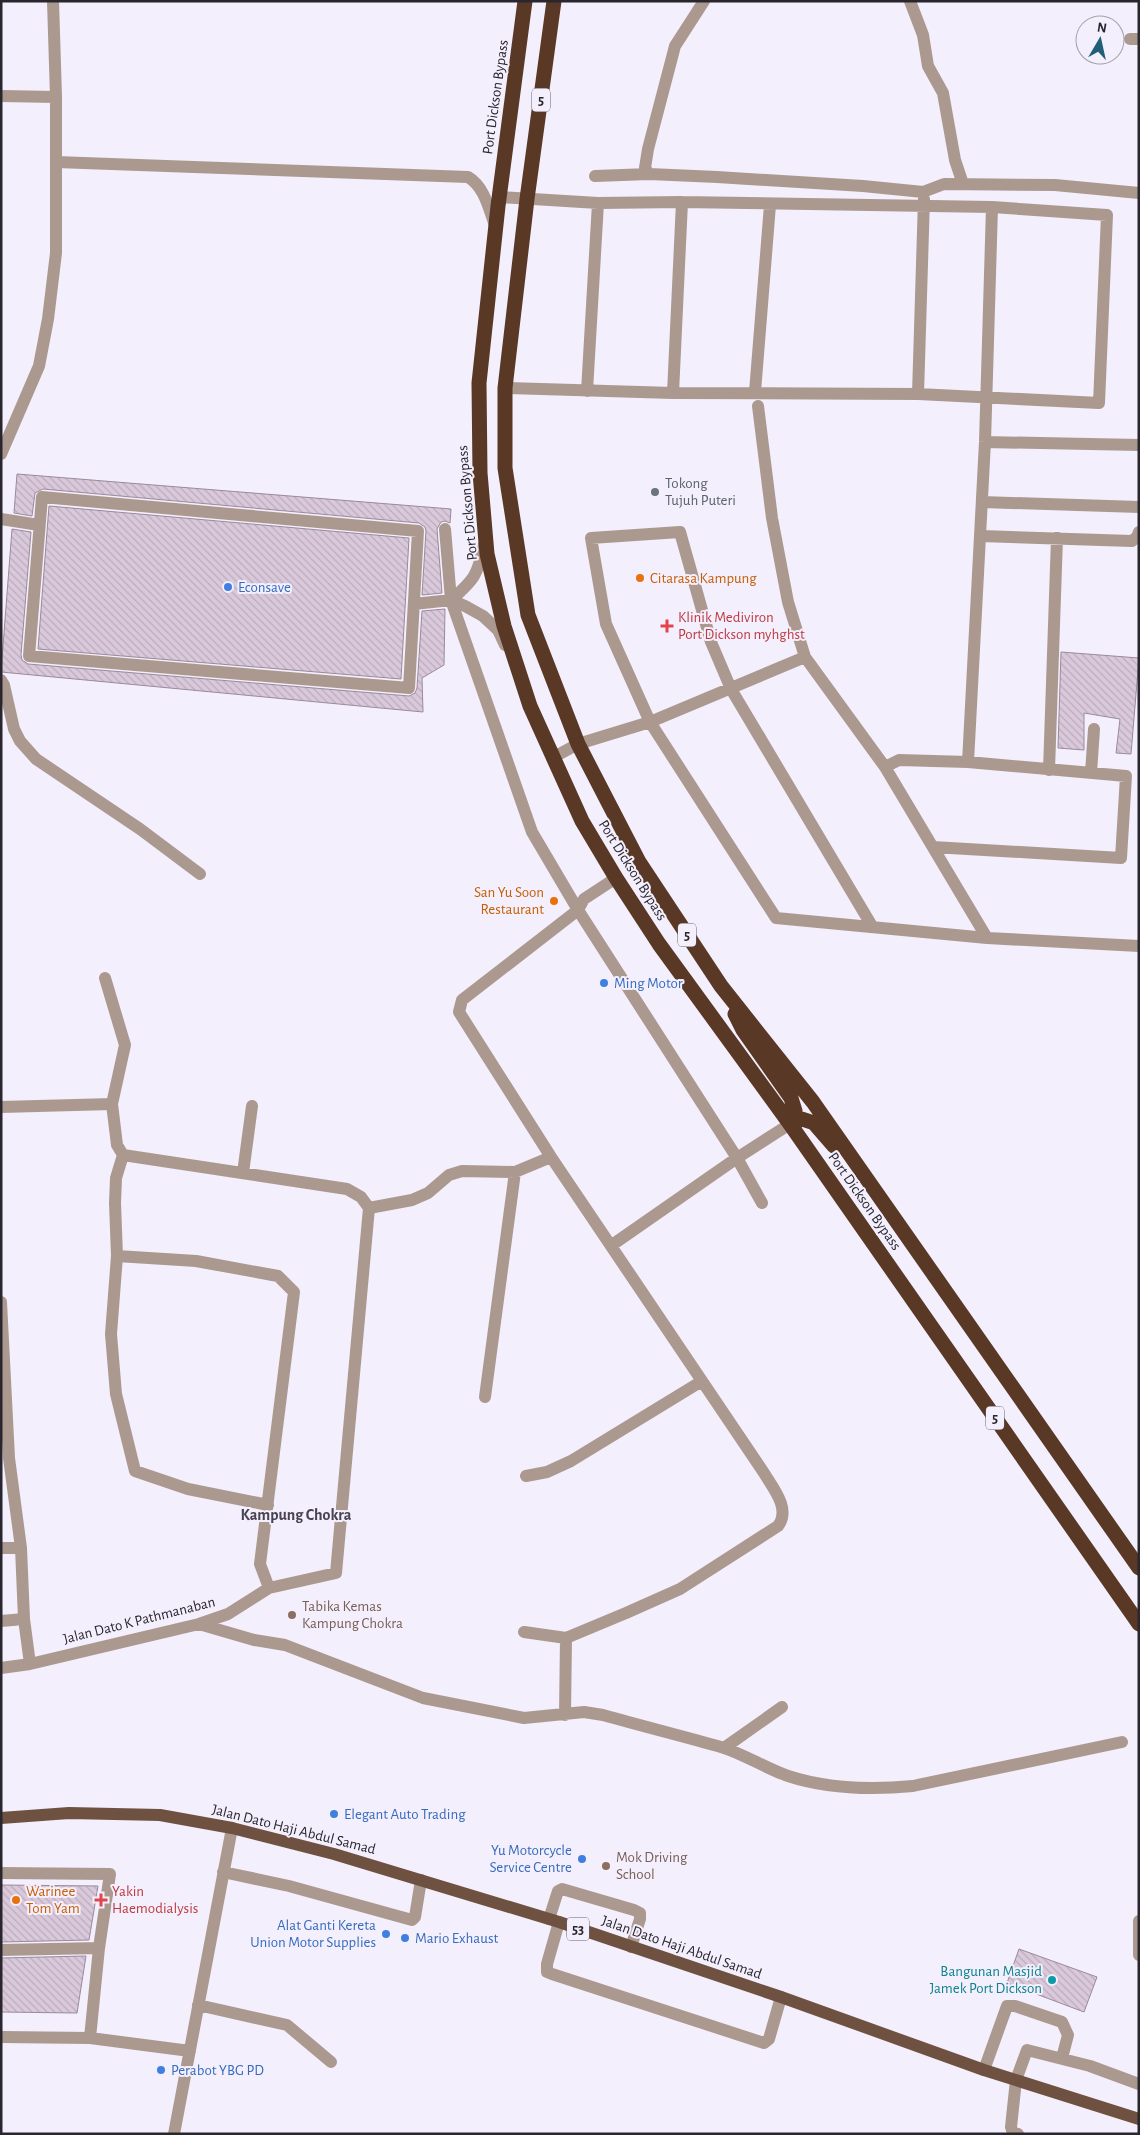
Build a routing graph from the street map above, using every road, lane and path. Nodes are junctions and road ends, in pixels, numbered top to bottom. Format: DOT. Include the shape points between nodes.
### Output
graph roads {
  1 [pos="53,1"];
  2 [pos="525,1"];
  3 [pos="554,1"];
  4 [pos="704,1"];
  5 [pos="910,1"];
  6 [pos="1,96"];
  7 [pos="56,97"];
  8 [pos="56,162"];
  9 [pos="649,174"];
  10 [pos="595,176"];
  11 [pos="963,184"];
  12 [pos="924,192"];
  13 [pos="1139,193"];
  14 [pos="499,197"];
  15 [pos="527,199"];
  16 [pos="682,202"];
  17 [pos="598,203"];
  18 [pos="770,205"];
  19 [pos="924,206"];
  20 [pos="992,207"];
  21 [pos="496,228"];
  22 [pos="505,388"];
  23 [pos="588,391"];
  24 [pos="755,392"];
  25 [pos="673,393"];
  26 [pos="918,394"];
  27 [pos="986,398"];
  28 [pos="758,406"];
  29 [pos="985,442"];
  30 [pos="1139,445"];
  31 [pos="1,454"];
  32 [pos="982,502"];
  33 [pos="1139,507"];
  34 [pos="1,519"];
  35 [pos="39,525"];
  36 [pos="445,529"];
  37 [pos="1139,532"];
  38 [pos="486,536"];
  39 [pos="981,536"];
  40 [pos="1057,538"];
  41 [pos="451,600"];
  42 [pos="414,604"];
  43 [pos="804,657"];
  44 [pos="518,669"];
  45 [pos="1,680"];
  46 [pos="731,689"];
  47 [pos="650,722"];
  48 [pos="1094,729"];
  49 [pos="578,744"];
  50 [pos="552,758"];
  51 [pos="968,762"];
  52 [pos="885,767"];
  53 [pos="1049,770"];
  54 [pos="1091,773"];
  55 [pos="933,847"];
  56 [pos="200,874"];
  57 [pos="616,878"];
  58 [pos="578,910"];
  59 [pos="872,926"];
  60 [pos="988,938"];
  61 [pos="1139,946"];
  62 [pos="105,978"];
  63 [pos="721,986"];
  64 [pos="112,1104"];
  65 [pos="252,1106"];
  66 [pos="1,1107"];
  67 [pos="790,1124"];
  68 [pos="123,1155"];
  69 [pos="551,1156"];
  70 [pos="737,1158"];
  71 [pos="515,1172"];
  72 [pos="243,1173"];
  73 [pos="876,1193"];
  74 [pos="762,1202"];
  75 [pos="369,1208"];
  76 [pos="612,1245"];
  77 [pos="117,1256"];
  78 [pos="1,1302"];
  79 [pos="3,1378"];
  80 [pos="702,1381"];
  81 [pos="485,1398"];
  82 [pos="5,1458"];
  83 [pos="526,1476"];
  84 [pos="268,1505"];
  85 [pos="1,1548"];
  86 [pos="22,1548"];
  87 [pos="1139,1568"];
  88 [pos="269,1588"];
  89 [pos="24,1619"];
  90 [pos="1,1621"];
  91 [pos="199,1624"];
  92 [pos="1139,1624"];
  93 [pos="524,1632"];
  94 [pos="566,1638"];
  95 [pos="30,1664"];
  96 [pos="1,1668"];
  97 [pos="782,1707"];
  98 [pos="564,1715"];
  99 [pos="1122,1742"];
  100 [pos="724,1748"];
  101 [pos="1,1818"];
  102 [pos="232,1828"];
  103 [pos="223,1872"];
  104 [pos="1,1873"];
  105 [pos="421,1880"];
  106 [pos="554,1921"];
  107 [pos="1139,1921"];
  108 [pos="631,1947"];
  109 [pos="99,1948"];
  110 [pos="1,1950"];
  111 [pos="1139,1955"];
  112 [pos="781,1998"];
  113 [pos="198,2005"];
  114 [pos="1,2038"];
  115 [pos="90,2038"];
  116 [pos="190,2051"];
  117 [pos="1062,2058"];
  118 [pos="331,2062"];
  119 [pos="984,2070"];
  120 [pos="1016,2080"];
  121 [pos="1139,2084"];
  122 [pos="1139,2119"];
  123 [pos="174,2134"];
  124 [pos="1018,2134"];
  1 -- 7 [label="street"];
  2 -- 14 [label="highway, Port Dickson Bypass / 5"];
  3 -- 15 [label="highway, Port Dickson Bypass / 5"];
  4 -- 9 [label="street" via="676,46 648,149 645,168"];
  5 -- 11 [label="street" via="923,35 928,66 943,93 955,160"];
  6 -- 7 [label="street"];
  7 -- 8 [label="street"];
  8 -- 21 [label="street" via="468,177 481,190"];
  8 -- 31 [label="street" via="56,254 48,319 39,366"];
  9 -- 10 [label="street"];
  9 -- 12 [label="street"];
  11 -- 12 [label="street" via="944,184"];
  11 -- 13 [label="street" via="1055,185"];
  12 -- 19 [label="street"];
  14 -- 15 [label="street"];
  14 -- 21 [label="highway, Port Dickson Bypass / 5"];
  15 -- 17 [label="street"];
  15 -- 22 [label="highway, Port Dickson Bypass / 5"];
  16 -- 17 [label="street"];
  16 -- 18 [label="street"];
  16 -- 25 [label="street"];
  17 -- 23 [label="street"];
  18 -- 19 [label="street"];
  18 -- 24 [label="street"];
  19 -- 20 [label="street"];
  19 -- 26 [label="street"];
  20 -- 27 [label="street"];
  20 -- 27 [label="street" via="1107,215 1099,403"];
  21 -- 38 [label="highway, Port Dickson Bypass / 5" via="478,383 480,473"];
  22 -- 23 [label="street"];
  22 -- 49 [label="highway, Port Dickson Bypass / 5" via="505,468 528,615"];
  23 -- 25 [label="street"];
  24 -- 25 [label="street"];
  24 -- 26 [label="street"];
  26 -- 27 [label="street"];
  27 -- 29 [label="street"];
  28 -- 43 [label="street" via="772,518 788,602"];
  29 -- 30 [label="street"];
  29 -- 32 [label="street"];
  32 -- 33 [label="street"];
  32 -- 39 [label="street"];
  34 -- 35 [label="street"];
  35 -- 42 [label="street" via="42,497 418,531"];
  35 -- 42 [label="street" via="28,656 408,688"];
  36 -- 41 [label="street"];
  37 -- 40 [label="street" via="1132,541"];
  38 -- 41 [label="street" via="480,568"];
  38 -- 44 [label="highway, Port Dickson Bypass / 5" via="487,554 504,626"];
  39 -- 40 [label="street"];
  39 -- 51 [label="street"];
  40 -- 53 [label="street"];
  41 -- 42 [label="street"];
  41 -- 44 [label="street" via="483,616 498,630"];
  41 -- 58 [label="street" via="532,832"];
  43 -- 46 [label="street"];
  43 -- 52 [label="street"];
  44 -- 50 [label="highway, Port Dickson Bypass / 5"];
  45 -- 56 [label="street" via="14,729 36,759"];
  46 -- 47 [label="street"];
  46 -- 47 [label="street" via="711,642 680,532 591,538 606,624"];
  46 -- 59 [label="street"];
  47 -- 49 [label="street"];
  47 -- 59 [label="street" via="776,918"];
  48 -- 54 [label="street"];
  49 -- 50 [label="street"];
  49 -- 63 [label="highway, Port Dickson Bypass / 5" via="640,862"];
  50 -- 57 [label="highway, Port Dickson Bypass / 5" via="582,821"];
  51 -- 52 [label="street" via="899,760"];
  51 -- 53 [label="street"];
  52 -- 55 [label="street"];
  53 -- 54 [label="street"];
  54 -- 55 [label="street" via="1126,776 1121,858"];
  55 -- 60 [label="street"];
  57 -- 58 [label="street" via="584,900"];
  57 -- 67 [label="highway, Port Dickson Bypass / 5" via="659,944"];
  58 -- 69 [label="street" via="462,1000 459,1012"];
  58 -- 70 [label="street"];
  59 -- 60 [label="street"];
  60 -- 61 [label="street"];
  62 -- 64 [label="street" via="124,1045"];
  63 -- 67 [label="highway" via="743,1030 791,1098 795,1111"];
  63 -- 73 [label="highway, Port Dickson Bypass / 5" via="814,1102"];
  64 -- 66 [label="street"];
  64 -- 68 [label="street" via="117,1145"];
  65 -- 72 [label="street"];
  67 -- 70 [label="street"];
  67 -- 73 [label="highway" via="802,1119 814,1124"];
  67 -- 92 [label="highway, Port Dickson Bypass / 5"];
  68 -- 72 [label="street"];
  68 -- 77 [label="street" via="116,1178"];
  69 -- 71 [label="street"];
  69 -- 76 [label="street"];
  70 -- 74 [label="street"];
  70 -- 76 [label="street"];
  71 -- 75 [label="street" via="462,1171 412,1200"];
  71 -- 81 [label="street"];
  72 -- 75 [label="street" via="347,1189 361,1197"];
  73 -- 87 [label="highway, Port Dickson Bypass / 5"];
  75 -- 88 [label="street, Jalan Dato K Pathmanaban" via="336,1573"];
  76 -- 80 [label="street"];
  77 -- 84 [label="street" via="111,1334 116,1394 135,1472 188,1489"];
  77 -- 84 [label="street" via="196,1261 278,1276 294,1292"];
  78 -- 79 [label="street"];
  79 -- 82 [label="street"];
  80 -- 83 [label="street" via="571,1461 547,1472"];
  80 -- 94 [label="street" via="778,1498 781,1522 680,1589"];
  82 -- 86 [label="street"];
  84 -- 88 [label="street" via="260,1564"];
  85 -- 86 [label="street"];
  86 -- 89 [label="street"];
  88 -- 91 [label="street, Jalan Dato K Pathmanaban" via="228,1614"];
  89 -- 90 [label="street"];
  89 -- 95 [label="street"];
  91 -- 95 [label="street, Jalan Dato K Pathmanaban"];
  91 -- 98 [label="street" via="254,1640 286,1645 423,1698 524,1718"];
  93 -- 94 [label="street"];
  94 -- 98 [label="street"];
  95 -- 96 [label="street, Jalan Dato K Pathmanaban"];
  97 -- 100 [label="street"];
  98 -- 100 [label="street" via="584,1712 603,1715"];
  99 -- 100 [label="street" via="913,1786 879,1789 818,1784 789,1776"];
  101 -- 102 [label="main road, Jalan Dato Haji Abdul Samad / 53" via="69,1813 160,1815"];
  102 -- 103 [label="street"];
  102 -- 105 [label="main road, Jalan Dato Haji Abdul Samad / 53"];
  103 -- 105 [label="street" via="289,1886 412,1920 416,1917"];
  103 -- 113 [label="street"];
  104 -- 109 [label="street" via="110,1874"];
  105 -- 106 [label="main road, Jalan Dato Haji Abdul Samad / 53"];
  106 -- 108 [label="main road, Jalan Dato Haji Abdul Samad / 53"];
  106 -- 108 [label="street" via="558,1891 562,1889 634,1910 640,1913 640,1919"];
  106 -- 112 [label="street" via="547,1964 547,1972 552,1974 764,2043 769,2039"];
  107 -- 111 [label="street"];
  108 -- 112 [label="main road, Jalan Dato Haji Abdul Samad / 53"];
  109 -- 110 [label="street"];
  109 -- 115 [label="street"];
  112 -- 119 [label="main road, Jalan Dato Haji Abdul Samad / 53"];
  113 -- 116 [label="street"];
  113 -- 118 [label="street" via="287,2025"];
  114 -- 115 [label="street"];
  115 -- 116 [label="street"];
  116 -- 123 [label="street"];
  117 -- 119 [label="street" via="1068,2034 1062,2022 1007,2006"];
  117 -- 120 [label="street" via="1027,2050"];
  117 -- 121 [label="street"];
  119 -- 120 [label="main road, Jalan Dato Haji Abdul Samad / 53"];
  120 -- 122 [label="main road, Jalan Dato Haji Abdul Samad / 53"];
  120 -- 124 [label="street" via="1011,2127 1013,2133"];
}
